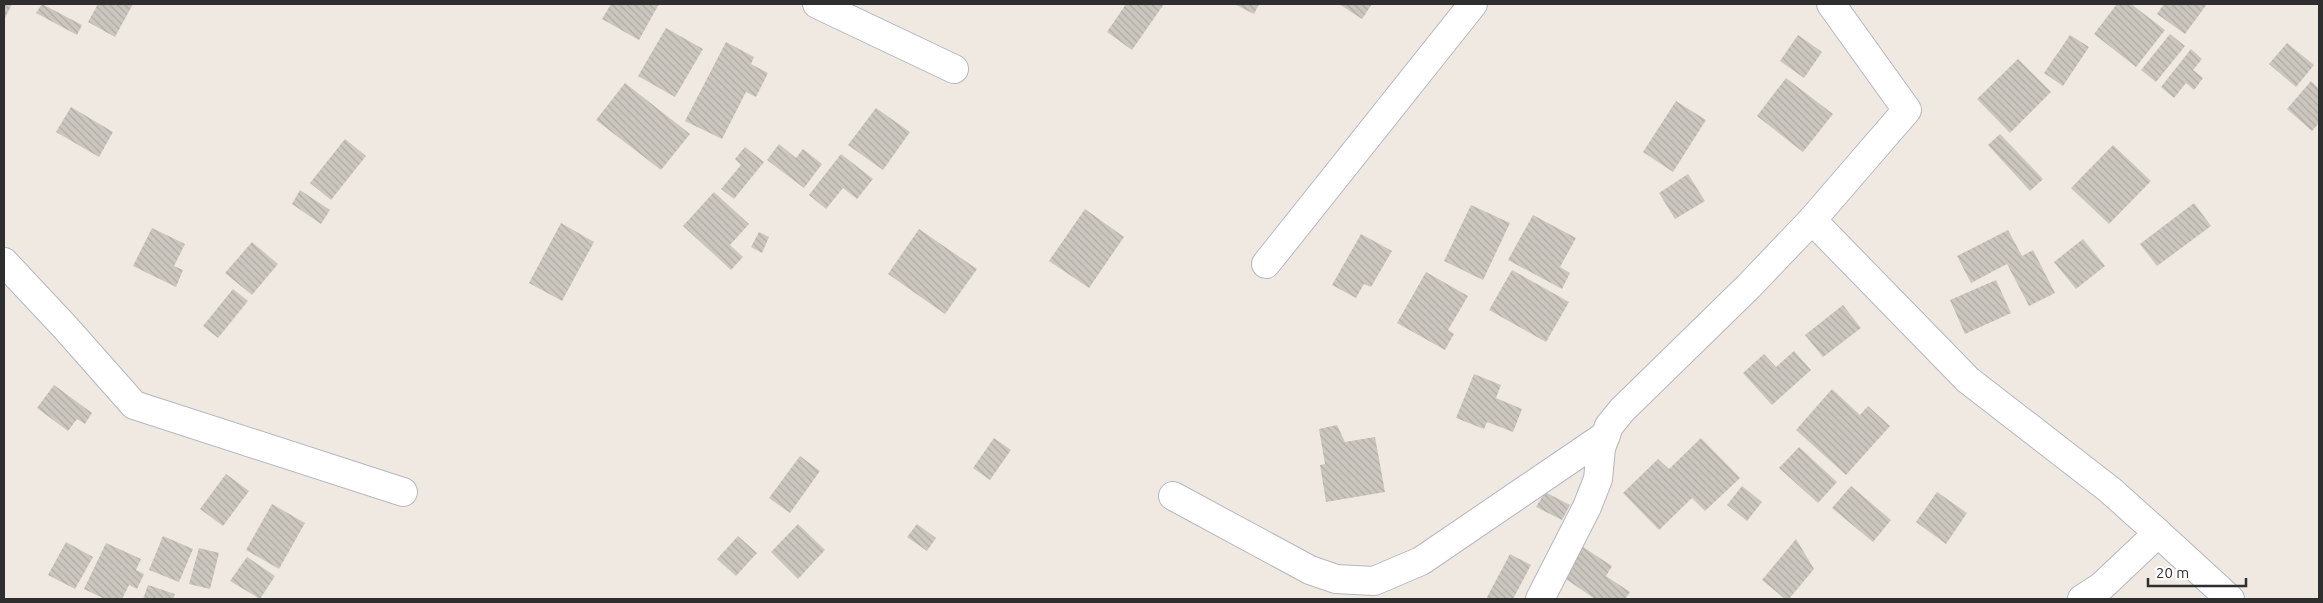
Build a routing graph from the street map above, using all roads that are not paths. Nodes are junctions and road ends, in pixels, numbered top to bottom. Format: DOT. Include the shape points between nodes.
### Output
graph roads {
  1 [pos="818,4"];
  2 [pos="1473,4"];
  3 [pos="1831,4"];
  4 [pos="954,69"];
  5 [pos="1812,220"];
  6 [pos="4,262"];
  7 [pos="1266,264"];
  8 [pos="1606,435"];
  9 [pos="403,492"];
  10 [pos="1173,496"];
  11 [pos="2158,533"];
  12 [pos="1540,599"];
  13 [pos="2082,599"];
  14 [pos="2230,599"];
  1 -- 4 [label="street"];
  2 -- 7 [label="street"];
  3 -- 5 [label="street" via="1907,110"];
  5 -- 8 [label="street" via="1622,410"];
  5 -- 11 [label="street" via="1968,380 2110,490"];
  6 -- 9 [label="street" via="134,405"];
  8 -- 10 [label="street" via="1421,561 1374,581 1336,579 1310,570"];
  8 -- 12 [label="street" via="1601,448 1598,479 1587,507"];
  11 -- 13 [label="street" via="2102,586"];
  11 -- 14 [label="street"];
}
